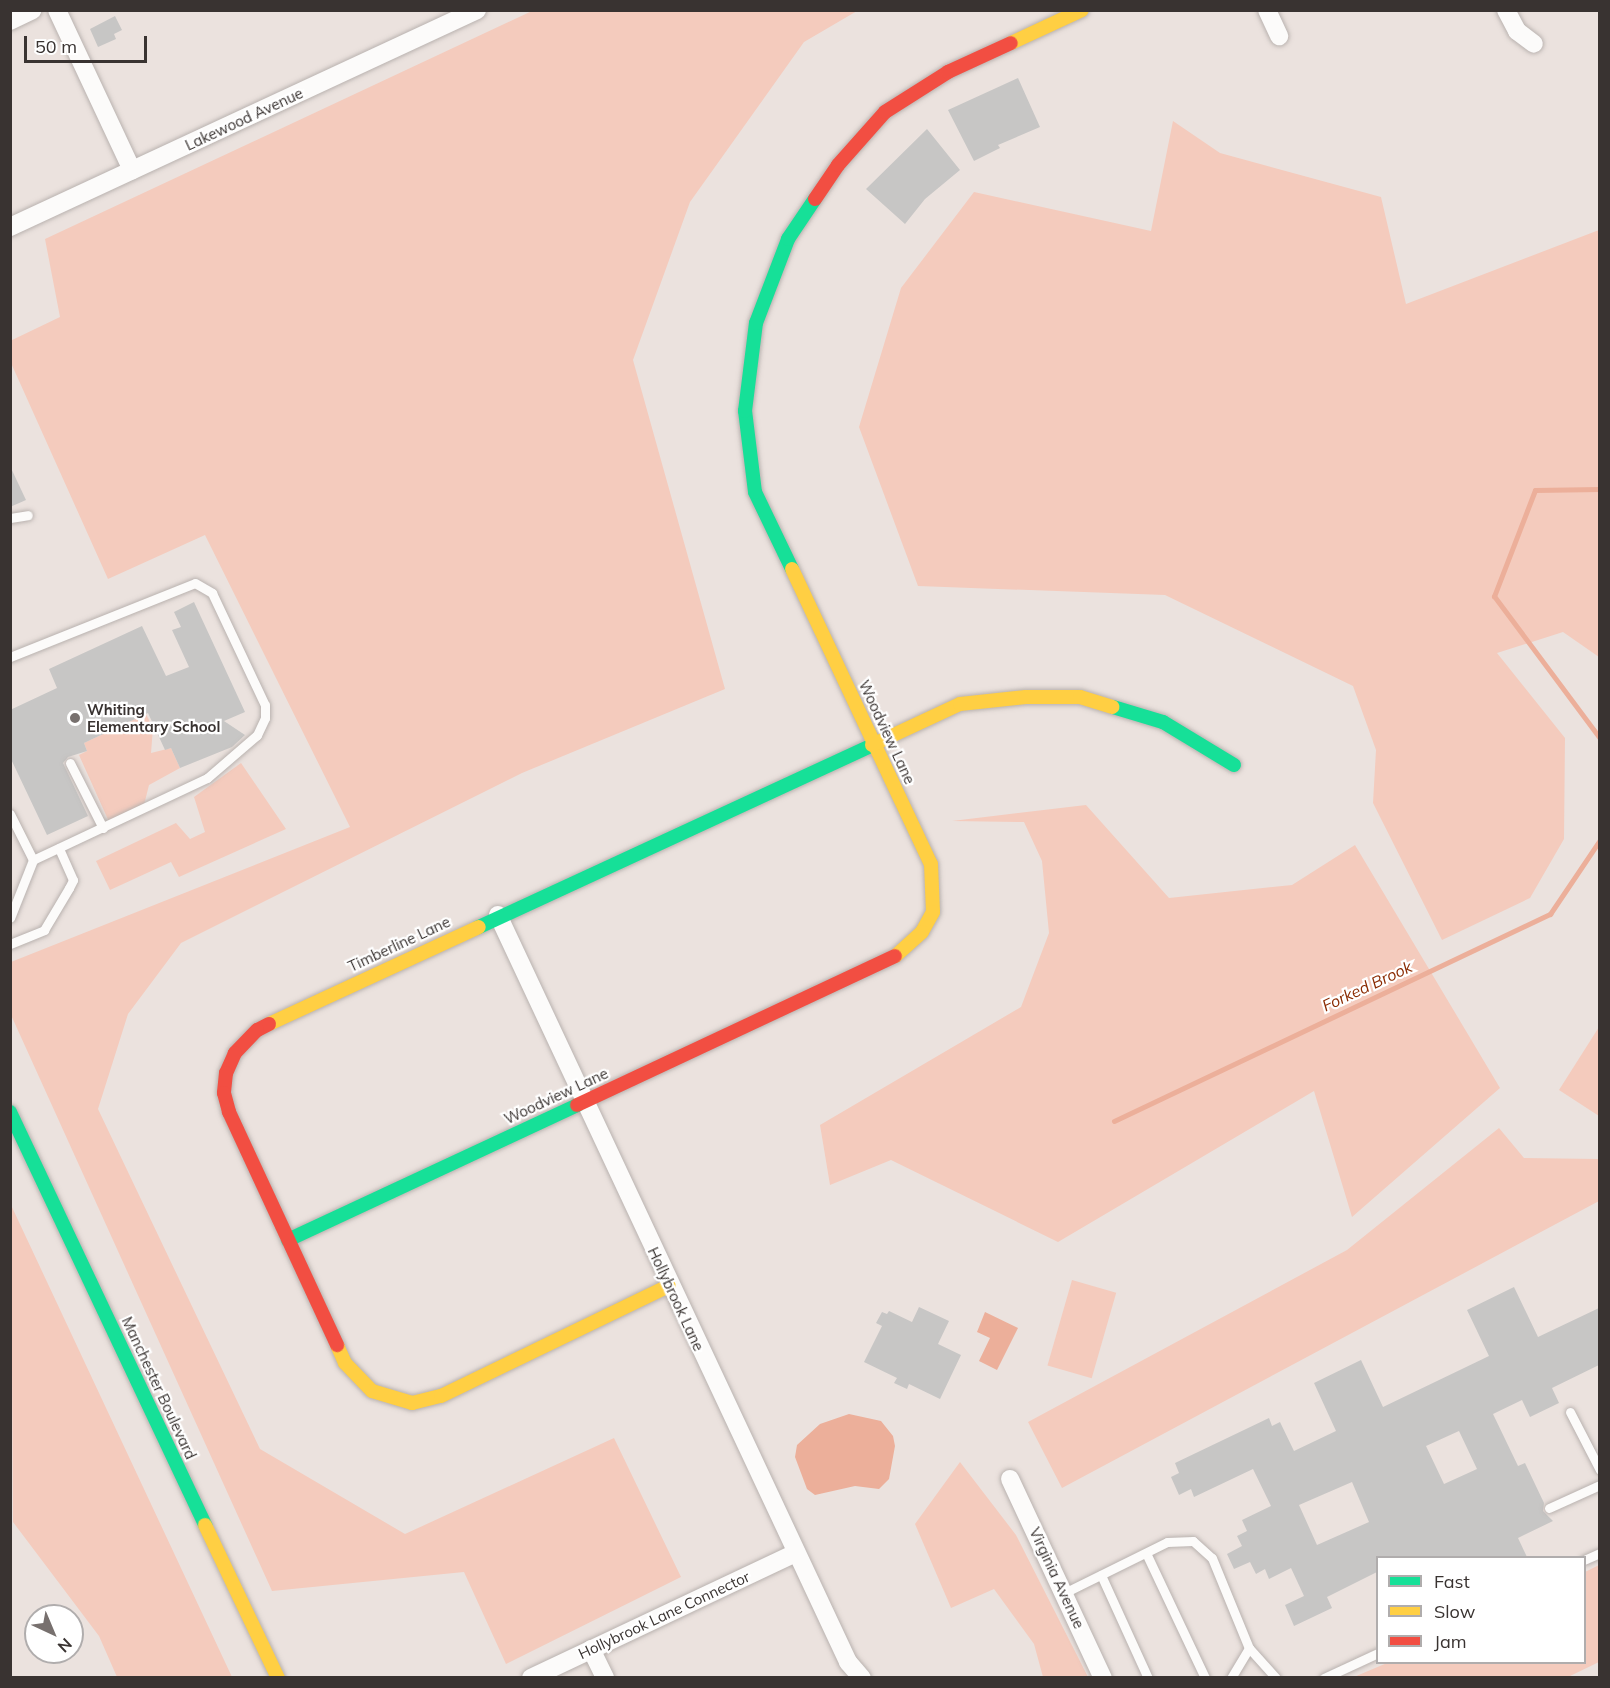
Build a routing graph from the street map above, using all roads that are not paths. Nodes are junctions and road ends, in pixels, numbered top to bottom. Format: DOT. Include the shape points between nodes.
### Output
graph roads {
  1 [pos="33,10"];
  2 [pos="57,10"];
  3 [pos="477,10"];
  4 [pos="1082,10"];
  5 [pos="1267,10"];
  6 [pos="1506,10"];
  7 [pos="10,21"];
  8 [pos="1279,36"];
  9 [pos="1534,44"];
  10 [pos="132,170"];
  11 [pos="10,227"];
  12 [pos="28,515"];
  13 [pos="10,518"];
  14 [pos="10,657"];
  15 [pos="874,741"];
  16 [pos="70,763"];
  17 [pos="1234,765"];
  18 [pos="10,814"];
  19 [pos="103,828"];
  20 [pos="59,848"];
  21 [pos="33,861"];
  22 [pos="498,915"];
  23 [pos="10,918"];
  24 [pos="10,944"];
  25 [pos="585,1101"];
  26 [pos="10,1112"];
  27 [pos="288,1240"];
  28 [pos="669,1286"];
  29 [pos="1570,1412"];
  30 [pos="1599,1470"];
  31 [pos="1010,1479"];
  32 [pos="1599,1485"];
  33 [pos="1549,1508"];
  34 [pos="1146,1552"];
  35 [pos="796,1553"];
  36 [pos="1101,1575"];
  37 [pos="1064,1593"];
  38 [pos="1249,1648"];
  39 [pos="591,1649"];
  40 [pos="1376,1653"];
  41 [pos="278,1677"];
  42 [pos="531,1677"];
  43 [pos="605,1677"];
  44 [pos="862,1677"];
  45 [pos="1103,1677"];
  46 [pos="1148,1677"];
  47 [pos="1204,1677"];
  48 [pos="1231,1677"];
  49 [pos="1276,1677"];
  50 [pos="1324,1677"];
  1 -- 7 [label="street"];
  2 -- 10 [label="street"];
  3 -- 10 [label="street, Lakewood Avenue"];
  4 -- 15 [label="street, Woodview Lane" via="948,72 885,112 838,165 788,239 756,322 745,411 755,492"];
  5 -- 8 [label="street"];
  6 -- 9 [label="street" via="1516,31"];
  10 -- 11 [label="street, Lakewood Avenue"];
  12 -- 13 [label="lane"];
  14 -- 19 [label="lane" via="186,585 205,586 212,594 265,705 263,726 207,778"];
  15 -- 17 [label="street, Timberline Lane" via="960,704 1026,697 1080,697 1163,722"];
  15 -- 22 [label="street, Timberline Lane"];
  15 -- 25 [label="street, Woodview Lane" via="931,864 933,912 922,932 897,955"];
  16 -- 19 [label="lane"];
  18 -- 21 [label="lane"];
  19 -- 20 [label="lane"];
  20 -- 21 [label="lane"];
  20 -- 24 [label="lane" via="73,880 69,888 44,930"];
  21 -- 23 [label="lane"];
  22 -- 25 [label="street, Hollybrook Lane"];
  22 -- 27 [label="street, Timberline Lane" via="257,1030 235,1053 226,1073 224,1093"];
  25 -- 27 [label="street, Woodview Lane"];
  25 -- 28 [label="street, Hollybrook Lane"];
  26 -- 41 [label="street, Manchester Boulevard"];
  27 -- 28 [label="street, Timberline Lane" via="345,1363 356,1378 372,1391 412,1403 441,1396"];
  28 -- 35 [label="street, Hollybrook Lane"];
  29 -- 30 [label="lane"];
  31 -- 37 [label="street, Virginia Avenue"];
  32 -- 33 [label="lane"];
  34 -- 36 [label="lane"];
  34 -- 38 [label="lane" via="1167,1542 1193,1541 1212,1558"];
  34 -- 47 [label="lane"];
  35 -- 39 [label="street, Hollybrook Lane Connector"];
  35 -- 44 [label="street, Hollybrook Lane" via="848,1662"];
  36 -- 37 [label="lane"];
  36 -- 46 [label="lane"];
  37 -- 45 [label="street, Virginia Avenue"];
  38 -- 48 [label="lane"];
  38 -- 49 [label="lane"];
  39 -- 42 [label="street, Hollybrook Lane Connector"];
  39 -- 43 [label="street"];
  40 -- 50 [label="lane"];
}
